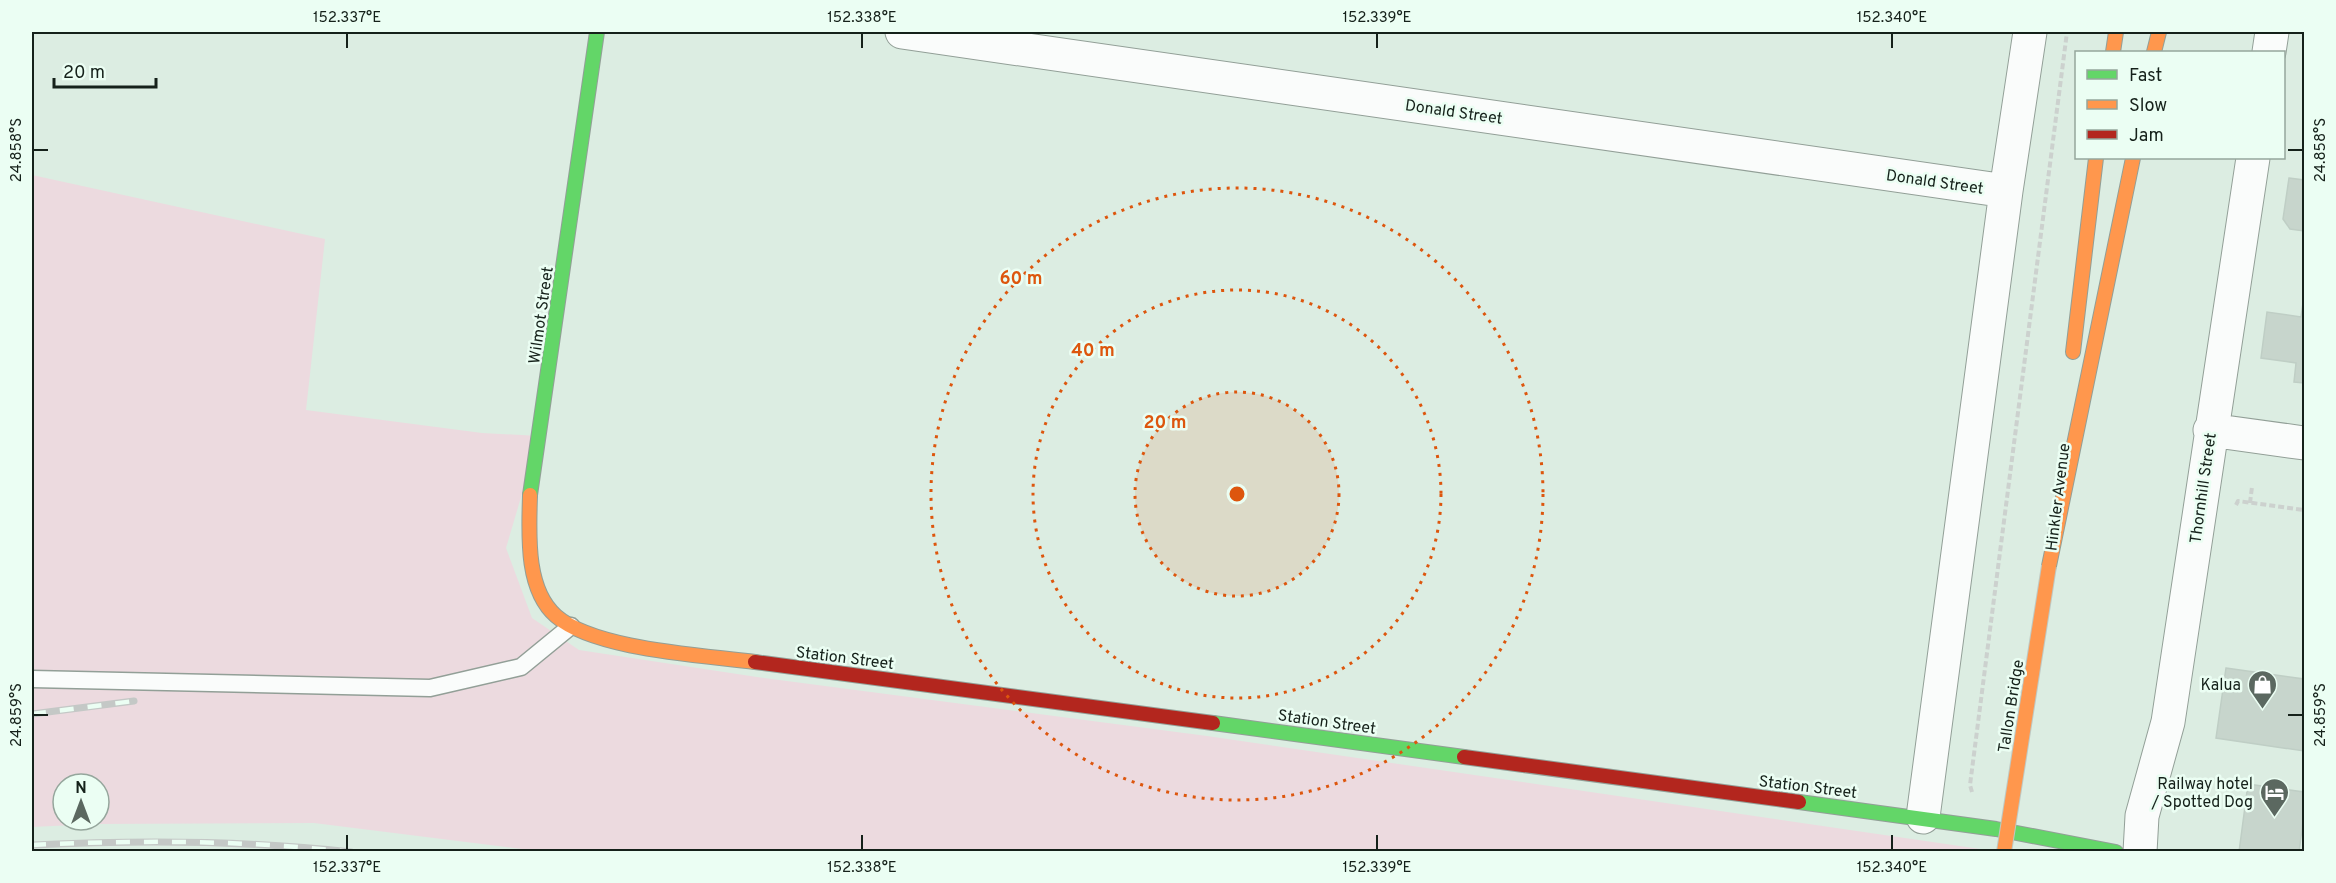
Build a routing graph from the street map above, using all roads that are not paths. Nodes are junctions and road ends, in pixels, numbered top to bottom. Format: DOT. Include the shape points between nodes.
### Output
graph roads {
  1 [pos="597,32"];
  2 [pos="902,32"];
  3 [pos="2030,32"];
  4 [pos="2116,32"];
  5 [pos="2159,32"];
  6 [pos="2272,32"];
  7 [pos="2113,51"];
  8 [pos="2154,51"];
  9 [pos="2269,51"];
  10 [pos="2096,159"];
  11 [pos="2133,159"];
  12 [pos="2253,159"];
  13 [pos="2006,191"];
  14 [pos="2072,363"];
  15 [pos="2067,411"];
  16 [pos="2210,430"];
  17 [pos="2304,443"];
  18 [pos="2049,566"];
  19 [pos="545,601"];
  20 [pos="571,626"];
  21 [pos="32,679"];
  22 [pos="2142,816"];
  23 [pos="1923,817"];
  24 [pos="2004,852"];
  25 [pos="2116,852"];
  26 [pos="2140,852"];
  1 -- 19 [label="street, Wilmot Street" via="530,496 529,550"];
  2 -- 13 [label="street, Donald Street"];
  3 -- 13 [label="street"];
  4 -- 7 [label="street"];
  5 -- 8 [label="street"];
  6 -- 9 [label="street"];
  10 -- 14 [label="street"];
  11 -- 18 [label="street, Hinkler Avenue"];
  12 -- 16 [label="street, Thornhill Street"];
  13 -- 23 [label="street"];
  15 -- 18 [label="street, Hinkler Avenue"];
  16 -- 17 [label="street"];
  16 -- 22 [label="street, Thornhill Street" via="2168,722"];
  18 -- 24 [label="street, Tallon Bridge, bridge"];
  19 -- 20 [label="street, Station Street" via="556,616"];
  20 -- 21 [label="lane" via="521,667 430,688"];
  20 -- 23 [label="street, Station Street" via="618,642 657,649 1689,789"];
  22 -- 25 [label="street"];
  22 -- 26 [label="street"];
  23 -- 25 [label="street, Station Street"];
}
